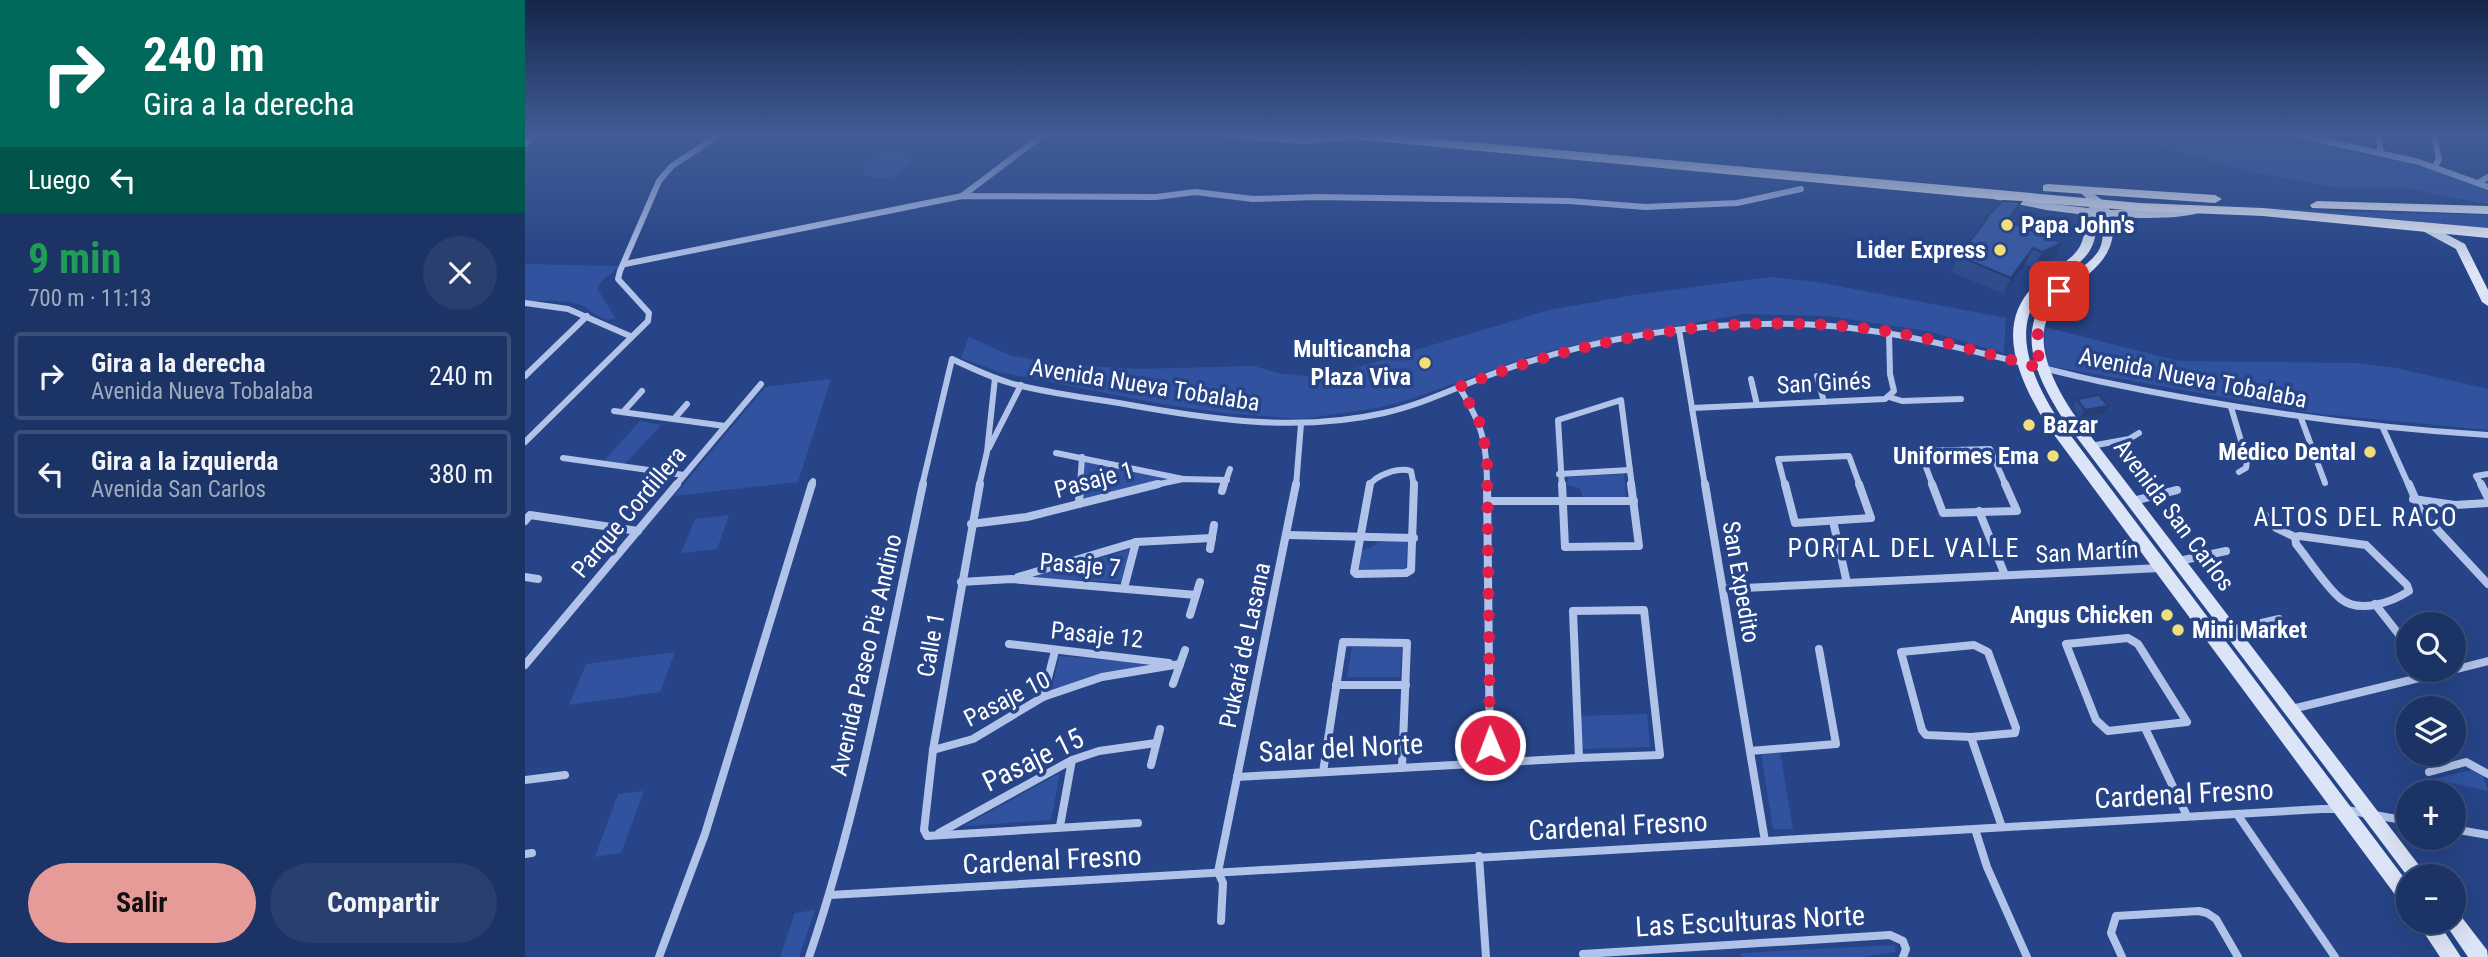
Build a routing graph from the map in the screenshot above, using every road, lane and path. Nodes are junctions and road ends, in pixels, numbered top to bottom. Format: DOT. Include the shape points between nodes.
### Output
graph roads {
  1 [pos="660,180"];
  2 [pos="984,180"];
  3 [pos="1833,180"];
  4 [pos="1926,180"];
  5 [pos="2470,180"];
  6 [pos="2484,180"];
  7 [pos="2478,183"];
  8 [pos="2488,186"];
  9 [pos="1801,189"];
  10 [pos="2084,190"];
  11 [pos="962,196"];
  12 [pos="2226,200"];
  13 [pos="2100,209"];
  14 [pos="2488,210"];
  15 [pos="2423,226"];
  16 [pos="2488,233"];
  17 [pos="2091,236"];
  18 [pos="2108,242"];
  19 [pos="625,264"];
  20 [pos="2488,302"];
  21 [pos="525,303"];
  22 [pos="587,316"];
  23 [pos="1679,330"];
  24 [pos="1889,332"];
  25 [pos="630,336"];
  26 [pos="952,359"];
  27 [pos="2022,363"];
  28 [pos="2041,368"];
  29 [pos="526,374"];
  30 [pos="1817,376"];
  31 [pos="995,378"];
  32 [pos="1751,379"];
  33 [pos="761,384"];
  34 [pos="1021,385"];
  35 [pos="1459,387"];
  36 [pos="642,391"];
  37 [pos="1889,397"];
  38 [pos="1961,399"];
  39 [pos="1824,402"];
  40 [pos="687,404"];
  41 [pos="1757,405"];
  42 [pos="2231,407"];
  43 [pos="1692,408"];
  44 [pos="614,411"];
  45 [pos="622,412"];
  46 [pos="2301,418"];
  47 [pos="674,419"];
  48 [pos="1301,425"];
  49 [pos="725,426"];
  50 [pos="2383,428"];
  51 [pos="2139,433"];
  52 [pos="2488,435"];
  53 [pos="525,442"];
  54 [pos="2091,446"];
  55 [pos="987,452"];
  56 [pos="1056,453"];
  57 [pos="1082,457"];
  58 [pos="563,458"];
  59 [pos="1230,469"];
  60 [pos="1630,470"];
  61 [pos="2239,472"];
  62 [pos="1559,474"];
  63 [pos="2488,474"];
  64 [pos="684,475"];
  65 [pos="1183,479"];
  66 [pos="1227,480"];
  67 [pos="813,481"];
  68 [pos="2325,483"];
  69 [pos="2177,490"];
  70 [pos="1222,491"];
  71 [pos="2413,499"];
  72 [pos="1488,501"];
  73 [pos="1634,501"];
  74 [pos="2133,501"];
  75 [pos="2488,501"];
  76 [pos="1561,502"];
  77 [pos="1079,504"];
  78 [pos="1979,511"];
  79 [pos="2263,513"];
  80 [pos="528,518"];
  81 [pos="1833,520"];
  82 [pos="971,524"];
  83 [pos="1214,525"];
  84 [pos="638,531"];
  85 [pos="1287,535"];
  86 [pos="2295,537"];
  87 [pos="1212,538"];
  88 [pos="1360,538"];
  89 [pos="1413,538"];
  90 [pos="1136,542"];
  91 [pos="1210,549"];
  92 [pos="2226,551"];
  93 [pos="2178,561"];
  94 [pos="2160,568"];
  95 [pos="2005,575"];
  96 [pos="525,577"];
  97 [pos="538,579"];
  98 [pos="1010,579"];
  99 [pos="961,582"];
  100 [pos="1200,582"];
  101 [pos="1847,583"];
  102 [pos="2488,584"];
  103 [pos="1124,588"];
  104 [pos="1723,589"];
  105 [pos="1196,595"];
  106 [pos="2375,604"];
  107 [pos="1190,615"];
  108 [pos="2279,619"];
  109 [pos="2230,630"];
  110 [pos="2396,631"];
  111 [pos="1009,644"];
  112 [pos="1819,649"];
  113 [pos="1185,650"];
  114 [pos="1055,651"];
  115 [pos="2488,662"];
  116 [pos="1180,664"];
  117 [pos="525,665"];
  118 [pos="2466,667"];
  119 [pos="2396,682"];
  120 [pos="1173,684"];
  121 [pos="1336,685"];
  122 [pos="1406,685"];
  123 [pos="1043,697"];
  124 [pos="2291,709"];
  125 [pos="2145,728"];
  126 [pos="1160,729"];
  127 [pos="1971,737"];
  128 [pos="1156,743"];
  129 [pos="933,750"];
  130 [pos="1750,751"];
  131 [pos="1579,759"];
  132 [pos="1072,760"];
  133 [pos="1490,762"];
  134 [pos="1151,765"];
  135 [pos="1402,767"];
  136 [pos="1323,772"];
  137 [pos="2429,772"];
  138 [pos="2488,774"];
  139 [pos="565,775"];
  140 [pos="1237,777"];
  141 [pos="525,780"];
  142 [pos="2341,809"];
  143 [pos="2238,814"];
  144 [pos="2370,814"];
  145 [pos="2187,816"];
  146 [pos="2396,819"];
  147 [pos="1138,823"];
  148 [pos="1060,826"];
  149 [pos="2002,827"];
  150 [pos="1975,829"];
  151 [pos="2466,831"];
  152 [pos="935,835"];
  153 [pos="2488,835"];
  154 [pos="1765,841"];
  155 [pos="1479,856"];
  156 [pos="2409,864"];
  157 [pos="1218,872"];
  158 [pos="2396,882"];
  159 [pos="829,895"];
  160 [pos="1221,920"];
  161 [pos="2435,934"];
  162 [pos="2462,934"];
  163 [pos="1727,952"];
  164 [pos="1590,955"];
  165 [pos="1904,956"];
  166 [pos="659,957"];
  167 [pos="809,957"];
  168 [pos="1486,957"];
  169 [pos="2027,957"];
  170 [pos="2122,957"];
  171 [pos="2238,957"];
  172 [pos="2335,957"];
  173 [pos="2452,957"];
  174 [pos="2480,957"];
  1 -- 19 [label="street"];
  2 -- 11 [label="street"];
  3 -- 13 [label="main road"];
  4 -- 10 [label="main road"];
  5 -- 7 [label="street"];
  6 -- 7 [label="street"];
  7 -- 8 [label="street"];
  9 -- 11 [label="street" via="1737,203 1656,207 1569,201 1253,199 1195,192 1156,197"];
  10 -- 12 [label="main road"];
  10 -- 13 [label="main road"];
  11 -- 19 [label="street"];
  12 -- 13 [label="main road" via="2115,200"];
  12 -- 14 [label="main road"];
  13 -- 15 [label="main road" via="2285,214"];
  13 -- 17 [label="main road"];
  13 -- 18 [label="main road"];
  15 -- 16 [label="main road"];
  15 -- 20 [label="main road" via="2461,247"];
  17 -- 18 [label="main road"];
  17 -- 27 [label="main road, Avenida San Carlos" via="2078,260 2041,285 2028,302 2019,330"];
  18 -- 28 [label="main road, Avenida San Carlos" via="2100,260 2059,291 2043,312 2036,337"];
  19 -- 25 [label="street" via="618,279 649,313 647,321"];
  21 -- 22 [label="street" via="557,306"];
  22 -- 25 [label="street"];
  22 -- 29 [label="street"];
  23 -- 24 [label="street, Avenida Nueva Tobalaba" via="1781,323"];
  23 -- 35 [label="street, Avenida Nueva Tobalaba" via="1551,356"];
  23 -- 43 [label="street, San Expedito"];
  24 -- 27 [label="street, Avenida Nueva Tobalaba"];
  24 -- 37 [label="street, San Ginés" via="1889,374 1894,391"];
  25 -- 53 [label="street"];
  26 -- 31 [label="street, Avenida Nueva Tobalaba"];
  26 -- 159 [label="street, Avenida Paseo Pie Andino" via="863,764"];
  27 -- 28 [label="street, Avenida Nueva Tobalaba"];
  27 -- 94 [label="main road, Avenida San Carlos" via="2051,420"];
  28 -- 42 [label="street, Avenida Nueva Tobalaba"];
  28 -- 54 [label="main road, Avenida San Carlos" via="2056,398"];
  30 -- 39 [label="street"];
  31 -- 34 [label="street, Avenida Nueva Tobalaba"];
  31 -- 55 [label="street, Calle 1"];
  32 -- 41 [label="street"];
  33 -- 49 [label="street, Parque Cordillera"];
  34 -- 48 [label="street, Avenida Nueva Tobalaba" via="1228,422"];
  34 -- 55 [label="street, Calle 1"];
  35 -- 48 [label="street, Avenida Nueva Tobalaba" via="1390,411"];
  35 -- 72 [label="street" via="1478,417 1485,440"];
  36 -- 45 [label="street"];
  37 -- 38 [label="street" via="1906,401"];
  37 -- 39 [label="street, San Ginés"];
  39 -- 41 [label="street, San Ginés"];
  40 -- 47 [label="street"];
  41 -- 43 [label="street, San Ginés"];
  42 -- 46 [label="street, Avenida Nueva Tobalaba"];
  42 -- 61 [label="street" via="2247,461"];
  43 -- 104 [label="street, San Expedito"];
  44 -- 45 [label="street"];
  45 -- 47 [label="street"];
  46 -- 50 [label="street, Avenida Nueva Tobalaba"];
  46 -- 68 [label="street"];
  47 -- 49 [label="street"];
  48 -- 85 [label="street, Pukará de Lasana"];
  49 -- 64 [label="street, Parque Cordillera"];
  50 -- 52 [label="street, Avenida Nueva Tobalaba"];
  50 -- 71 [label="street"];
  51 -- 54 [label="street"];
  54 -- 74 [label="main road, Avenida San Carlos"];
  55 -- 82 [label="street, Calle 1"];
  56 -- 57 [label="street"];
  57 -- 65 [label="street"];
  57 -- 77 [label="street"];
  58 -- 64 [label="street"];
  59 -- 66 [label="street"];
  60 -- 62 [label="street"];
  60 -- 62 [label="street" via="1621,400 1557,420"];
  60 -- 73 [label="street"];
  62 -- 76 [label="street"];
  63 -- 75 [label="street" via="2476,475"];
  64 -- 84 [label="street, Parque Cordillera"];
  65 -- 66 [label="street, Pasaje 1"];
  65 -- 77 [label="street, Pasaje 1"];
  66 -- 70 [label="street"];
  67 -- 166 [label="street" via="705,834"];
  69 -- 74 [label="street"];
  71 -- 75 [label="street" via="2455,505"];
  71 -- 102 [label="street"];
  72 -- 76 [label="street"];
  72 -- 133 [label="street"];
  73 -- 76 [label="street"];
  73 -- 76 [label="street" via="1639,546 1565,547"];
  74 -- 93 [label="main road, Avenida San Carlos"];
  77 -- 82 [label="street, Pasaje 1"];
  78 -- 78 [label="street" via="2017,511 1990,449 1920,451 1943,513"];
  78 -- 95 [label="street"];
  79 -- 86 [label="street" via="2276,528"];
  80 -- 84 [label="street"];
  81 -- 81 [label="street" via="1795,523 1778,459 1849,456 1871,518"];
  81 -- 101 [label="street"];
  82 -- 99 [label="street, Calle 1"];
  83 -- 87 [label="street"];
  84 -- 117 [label="street, Parque Cordillera"];
  85 -- 88 [label="street"];
  85 -- 140 [label="street, Pukará de Lasana"];
  86 -- 106 [label="street" via="2341,599 2355,607"];
  86 -- 106 [label="street" via="2366,545 2409,592"];
  87 -- 90 [label="street"];
  87 -- 91 [label="street"];
  88 -- 89 [label="street"];
  88 -- 89 [label="street" via="1356,574 1411,570"];
  88 -- 89 [label="street" via="1370,483 1406,469 1414,477"];
  90 -- 98 [label="street"];
  90 -- 103 [label="street"];
  92 -- 93 [label="street"];
  93 -- 109 [label="main road, Avenida San Carlos"];
  94 -- 95 [label="street, San Martín"];
  94 -- 142 [label="main road, Avenida San Carlos"];
  95 -- 101 [label="street, San Martín"];
  96 -- 97 [label="street"];
  98 -- 99 [label="street, Pasaje 7"];
  98 -- 103 [label="street, Pasaje 7"];
  99 -- 129 [label="street, Calle 1"];
  100 -- 105 [label="street"];
  101 -- 104 [label="street, San Martín"];
  103 -- 105 [label="street, Pasaje 7"];
  104 -- 130 [label="street, San Expedito"];
  105 -- 107 [label="street"];
  106 -- 110 [label="street"];
  108 -- 109 [label="street"];
  109 -- 124 [label="main road, Avenida San Carlos"];
  111 -- 114 [label="street, Pasaje 12"];
  112 -- 130 [label="street" via="1836,744"];
  113 -- 116 [label="street"];
  114 -- 116 [label="street, Pasaje 12"];
  114 -- 123 [label="street"];
  115 -- 118 [label="street"];
  116 -- 120 [label="street"];
  116 -- 123 [label="street, Pasaje 10" via="1102,677"];
  119 -- 124 [label="street"];
  121 -- 122 [label="street"];
  121 -- 122 [label="street" via="1343,642 1408,643"];
  121 -- 136 [label="street"];
  122 -- 135 [label="street"];
  123 -- 129 [label="street, Pasaje 10" via="973,739"];
  124 -- 144 [label="main road, Avenida San Carlos"];
  125 -- 125 [label="street" via="2187,722 2138,644 2128,638 2066,644 2102,727 2108,731"];
  125 -- 145 [label="street"];
  126 -- 128 [label="street"];
  127 -- 127 [label="street" via="2015,733 2016,728 1987,652 1974,645 1901,652 1926,735"];
  127 -- 149 [label="street"];
  128 -- 132 [label="street, Pasaje 15"];
  128 -- 134 [label="street"];
  129 -- 152 [label="street, Calle 1" via="923,824 927,836"];
  130 -- 154 [label="street, San Expedito"];
  131 -- 131 [label="street, Salar del Norte" via="1573,611 1644,610 1660,755"];
  131 -- 133 [label="street, Salar del Norte"];
  132 -- 148 [label="street"];
  132 -- 152 [label="street, Pasaje 15"];
  133 -- 135 [label="street, Salar del Norte"];
  135 -- 136 [label="street, Salar del Norte"];
  136 -- 140 [label="street, Salar del Norte"];
  137 -- 138 [label="street" via="2466,762"];
  139 -- 141 [label="street"];
  140 -- 157 [label="street, Pukará de Lasana"];
  142 -- 143 [label="street, Cardenal Fresno"];
  142 -- 144 [label="street, Cardenal Fresno"];
  142 -- 158 [label="main road, Avenida San Carlos"];
  143 -- 145 [label="street, Cardenal Fresno"];
  143 -- 172 [label="street"];
  144 -- 146 [label="street, Cardenal Fresno"];
  144 -- 156 [label="main road, Avenida San Carlos"];
  145 -- 149 [label="street, Cardenal Fresno"];
  147 -- 148 [label="street"];
  148 -- 152 [label="street"];
  149 -- 150 [label="street, Cardenal Fresno"];
  150 -- 154 [label="street, Cardenal Fresno"];
  150 -- 169 [label="street"];
  151 -- 153 [label="street"];
  154 -- 155 [label="street, Cardenal Fresno"];
  155 -- 157 [label="street, Cardenal Fresno"];
  155 -- 168 [label="street"];
  157 -- 159 [label="street, Cardenal Fresno"];
  157 -- 160 [label="street, Pukará de Lasana" via="1223,883"];
  159 -- 167 [label="street, Avenida Paseo Pie Andino"];
  161 -- 173 [label="main road"];
  162 -- 174 [label="main road"];
  163 -- 164 [label="street, Las Esculturas Norte"];
  163 -- 165 [label="street, Las Esculturas Norte" via="1890,935 1903,941"];
  170 -- 171 [label="street" via="2111,933 2116,916 2199,911 2215,919"];
}
